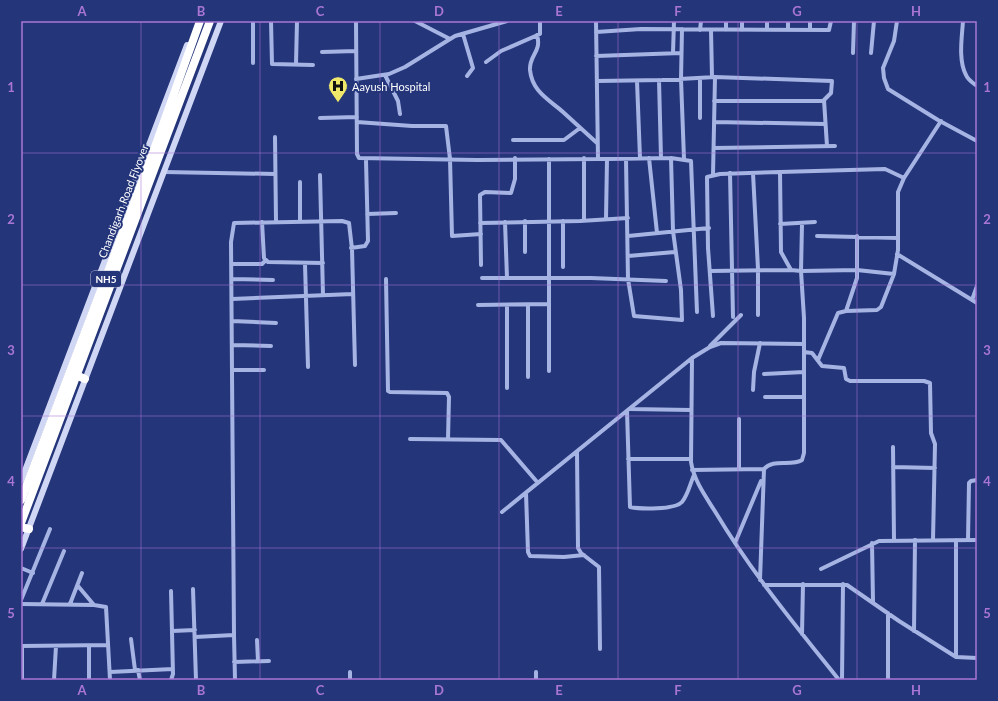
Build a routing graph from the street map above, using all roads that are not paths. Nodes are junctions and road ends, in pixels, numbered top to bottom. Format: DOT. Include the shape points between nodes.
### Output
graph roads {
  1 [pos="197,21"];
  2 [pos="200,21"];
  3 [pos="210,21"];
  4 [pos="221,21"];
  5 [pos="253,21"];
  6 [pos="271,21"];
  7 [pos="296,21"];
  8 [pos="356,21"];
  9 [pos="415,21"];
  10 [pos="507,21"];
  11 [pos="540,21"];
  12 [pos="596,21"];
  13 [pos="674,21"];
  14 [pos="701,21"];
  15 [pos="726,21"];
  16 [pos="742,21"];
  17 [pos="767,21"];
  18 [pos="788,21"];
  19 [pos="810,21"];
  20 [pos="831,21"];
  21 [pos="854,21"];
  22 [pos="874,21"];
  23 [pos="897,21"];
  24 [pos="963,21"];
  25 [pos="502,22"];
  26 [pos="674,30"];
  27 [pos="682,30"];
  28 [pos="700,30"];
  29 [pos="711,30"];
  30 [pos="726,30"];
  31 [pos="742,30"];
  32 [pos="767,30"];
  33 [pos="788,30"];
  34 [pos="810,30"];
  35 [pos="596,32"];
  36 [pos="463,34"];
  37 [pos="537,35"];
  38 [pos="450,39"];
  39 [pos="356,51"];
  40 [pos="322,52"];
  41 [pos="673,53"];
  42 [pos="681,53"];
  43 [pos="853,53"];
  44 [pos="871,53"];
  45 [pos="596,56"];
  46 [pos="486,62"];
  47 [pos="253,63"];
  48 [pos="296,64"];
  49 [pos="313,64"];
  50 [pos="385,75"];
  51 [pos="467,76"];
  52 [pos="713,77"];
  53 [pos="700,78"];
  54 [pos="356,79"];
  55 [pos="681,79"];
  56 [pos="659,80"];
  57 [pos="597,81"];
  58 [pos="637,81"];
  59 [pos="977,86"];
  60 [pos="824,100"];
  61 [pos="714,101"];
  62 [pos="400,114"];
  63 [pos="357,117"];
  64 [pos="320,118"];
  65 [pos="700,118"];
  66 [pos="357,122"];
  67 [pos="714,122"];
  68 [pos="941,122"];
  69 [pos="825,124"];
  70 [pos="580,128"];
  71 [pos="275,137"];
  72 [pos="513,140"];
  73 [pos="977,141"];
  74 [pos="597,143"];
  75 [pos="827,146"];
  76 [pos="835,146"];
  77 [pos="714,148"];
  78 [pos="515,158"];
  79 [pos="584,158"];
  80 [pos="640,158"];
  81 [pos="649,158"];
  82 [pos="661,158"];
  83 [pos="671,158"];
  84 [pos="450,159"];
  85 [pos="549,159"];
  86 [pos="598,159"];
  87 [pos="607,159"];
  88 [pos="626,159"];
  89 [pos="684,159"];
  90 [pos="366,160"];
  91 [pos="164,172"];
  92 [pos="780,172"];
  93 [pos="730,173"];
  94 [pos="753,173"];
  95 [pos="275,174"];
  96 [pos="320,175"];
  97 [pos="713,175"];
  98 [pos="904,178"];
  99 [pos="300,182"];
  100 [pos="396,213"];
  101 [pos="367,214"];
  102 [pos="628,218"];
  103 [pos="606,219"];
  104 [pos="276,221"];
  105 [pos="525,221"];
  106 [pos="550,221"];
  107 [pos="564,221"];
  108 [pos="584,221"];
  109 [pos="262,222"];
  110 [pos="300,222"];
  111 [pos="322,222"];
  112 [pos="505,222"];
  113 [pos="815,222"];
  114 [pos="480,223"];
  115 [pos="780,224"];
  116 [pos="802,224"];
  117 [pos="709,228"];
  118 [pos="694,229"];
  119 [pos="673,231"];
  120 [pos="656,233"];
  121 [pos="481,234"];
  122 [pos="628,236"];
  123 [pos="817,236"];
  124 [pos="857,236"];
  125 [pos="898,238"];
  126 [pos="351,248"];
  127 [pos="525,252"];
  128 [pos="675,252"];
  129 [pos="897,254"];
  130 [pos="628,256"];
  131 [pos="266,260"];
  132 [pos="323,263"];
  133 [pos="232,264"];
  134 [pos="305,264"];
  135 [pos="481,265"];
  136 [pos="563,267"];
  137 [pos="758,269"];
  138 [pos="732,270"];
  139 [pos="791,270"];
  140 [pos="857,270"];
  141 [pos="710,271"];
  142 [pos="801,271"];
  143 [pos="894,274"];
  144 [pos="482,278"];
  145 [pos="507,278"];
  146 [pos="551,278"];
  147 [pos="232,279"];
  148 [pos="386,279"];
  149 [pos="273,280"];
  150 [pos="628,280"];
  151 [pos="666,281"];
  152 [pos="977,286"];
  153 [pos="353,294"];
  154 [pos="306,295"];
  155 [pos="323,295"];
  156 [pos="232,299"];
  157 [pos="972,300"];
  158 [pos="977,303"];
  159 [pos="549,304"];
  160 [pos="478,305"];
  161 [pos="507,305"];
  162 [pos="528,305"];
  163 [pos="846,311"];
  164 [pos="697,312"];
  165 [pos="758,314"];
  166 [pos="741,315"];
  167 [pos="712,316"];
  168 [pos="733,317"];
  169 [pos="232,321"];
  170 [pos="276,323"];
  171 [pos="760,343"];
  172 [pos="804,344"];
  173 [pos="232,345"];
  174 [pos="271,346"];
  175 [pos="708,347"];
  176 [pos="804,352"];
  177 [pos="692,358"];
  178 [pos="818,360"];
  179 [pos="355,365"];
  180 [pos="308,367"];
  181 [pos="232,370"];
  182 [pos="264,370"];
  183 [pos="549,372"];
  184 [pos="804,372"];
  185 [pos="764,374"];
  186 [pos="76,376"];
  187 [pos="528,377"];
  188 [pos="85,378"];
  189 [pos="507,388"];
  190 [pos="753,390"];
  191 [pos="765,397"];
  192 [pos="804,397"];
  193 [pos="52,408"];
  194 [pos="628,410"];
  195 [pos="691,410"];
  196 [pos="739,419"];
  197 [pos="410,439"];
  198 [pos="448,440"];
  199 [pos="893,447"];
  200 [pos="577,452"];
  201 [pos="628,459"];
  202 [pos="691,459"];
  203 [pos="893,467"];
  204 [pos="739,468"];
  205 [pos="764,468"];
  206 [pos="935,468"];
  207 [pos="23,470"];
  208 [pos="692,470"];
  209 [pos="694,476"];
  210 [pos="763,477"];
  211 [pos="977,480"];
  212 [pos="21,481"];
  213 [pos="538,483"];
  214 [pos="526,493"];
  215 [pos="21,500"];
  216 [pos="502,512"];
  217 [pos="21,523"];
  218 [pos="25,528"];
  219 [pos="50,529"];
  220 [pos="894,540"];
  221 [pos="915,540"];
  222 [pos="933,540"];
  223 [pos="956,540"];
  224 [pos="968,540"];
  225 [pos="977,540"];
  226 [pos="735,543"];
  227 [pos="872,543"];
  228 [pos="21,549"];
  229 [pos="64,551"];
  230 [pos="584,555"];
  231 [pos="21,568"];
  232 [pos="821,569"];
  233 [pos="33,573"];
  234 [pos="82,573"];
  235 [pos="760,580"];
  236 [pos="803,584"];
  237 [pos="843,584"];
  238 [pos="764,585"];
  239 [pos="78,586"];
  240 [pos="193,589"];
  241 [pos="171,591"];
  242 [pos="21,600"];
  243 [pos="873,602"];
  244 [pos="21,604"];
  245 [pos="42,604"];
  246 [pos="70,604"];
  247 [pos="94,605"];
  248 [pos="888,613"];
  249 [pos="195,630"];
  250 [pos="172,631"];
  251 [pos="914,631"];
  252 [pos="802,634"];
  253 [pos="234,635"];
  254 [pos="195,637"];
  255 [pos="131,639"];
  256 [pos="257,640"];
  257 [pos="108,645"];
  258 [pos="21,646"];
  259 [pos="56,646"];
  260 [pos="89,646"];
  261 [pos="600,649"];
  262 [pos="956,657"];
  263 [pos="977,658"];
  264 [pos="270,660"];
  265 [pos="258,661"];
  266 [pos="234,662"];
  267 [pos="173,669"];
  268 [pos="137,670"];
  269 [pos="110,672"];
  270 [pos="350,672"];
  271 [pos="536,672"];
  272 [pos="22,679"];
  273 [pos="54,680"];
  274 [pos="88,680"];
  275 [pos="110,680"];
  276 [pos="140,680"];
  277 [pos="171,680"];
  278 [pos="196,680"];
  279 [pos="235,680"];
  280 [pos="350,680"];
  281 [pos="536,680"];
  282 [pos="839,680"];
  283 [pos="842,680"];
  284 [pos="888,680"];
  1 -- 193 [label="main road"];
  2 -- 193 [label="highway, Chandigarh Road Flyover / NH5" via="60,399"];
  3 -- 186 [label="highway, Chandigarh Road Flyover / NH5"];
  4 -- 91 [label="main road"];
  5 -- 47 [label="street"];
  6 -- 48 [label="street" via="272,64"];
  7 -- 48 [label="street"];
  8 -- 39 [label="street"];
  9 -- 38 [label="street"];
  10 -- 25 [label="street"];
  11 -- 37 [label="street" via="540,33"];
  12 -- 35 [label="street"];
  13 -- 26 [label="street"];
  14 -- 28 [label="street"];
  15 -- 30 [label="street"];
  16 -- 31 [label="street"];
  17 -- 32 [label="street"];
  18 -- 33 [label="street"];
  19 -- 34 [label="street"];
  20 -- 34 [label="street" via="830,30"];
  21 -- 43 [label="street"];
  22 -- 44 [label="street"];
  23 -- 68 [label="street" via="894,41 884,68 888,89"];
  24 -- 59 [label="street" via="961,47 964,71"];
  25 -- 36 [label="street"];
  26 -- 27 [label="street"];
  26 -- 35 [label="street"];
  26 -- 41 [label="street"];
  27 -- 28 [label="street"];
  27 -- 42 [label="street"];
  28 -- 29 [label="street"];
  29 -- 30 [label="street"];
  29 -- 52 [label="street"];
  30 -- 31 [label="street"];
  31 -- 32 [label="street"];
  32 -- 33 [label="street"];
  33 -- 34 [label="street"];
  35 -- 45 [label="street"];
  36 -- 38 [label="street"];
  36 -- 51 [label="street" via="473,68"];
  37 -- 46 [label="street" via="501,51"];
  37 -- 70 [label="street" via="538,49 530,64 535,84 546,100"];
  38 -- 50 [label="street" via="405,67"];
  39 -- 40 [label="street"];
  39 -- 54 [label="street"];
  41 -- 42 [label="street"];
  41 -- 45 [label="street"];
  42 -- 55 [label="street"];
  45 -- 57 [label="street"];
  48 -- 49 [label="street"];
  50 -- 54 [label="street"];
  50 -- 62 [label="street" via="398,101"];
  52 -- 53 [label="street"];
  52 -- 60 [label="street" via="831,80 832,91"];
  52 -- 61 [label="street"];
  53 -- 55 [label="street"];
  53 -- 65 [label="street"];
  54 -- 63 [label="street"];
  55 -- 56 [label="street"];
  55 -- 89 [label="street"];
  56 -- 58 [label="street"];
  56 -- 82 [label="street"];
  57 -- 58 [label="street"];
  57 -- 74 [label="street"];
  58 -- 80 [label="street"];
  60 -- 61 [label="street"];
  60 -- 69 [label="street"];
  61 -- 67 [label="street"];
  63 -- 64 [label="street"];
  63 -- 66 [label="street"];
  66 -- 84 [label="street" via="446,126"];
  66 -- 90 [label="street" via="357,154 359,158"];
  67 -- 69 [label="street"];
  67 -- 77 [label="street"];
  68 -- 73 [label="street"];
  68 -- 98 [label="street"];
  69 -- 75 [label="street"];
  70 -- 72 [label="street" via="564,140"];
  70 -- 74 [label="street"];
  71 -- 95 [label="street"];
  74 -- 86 [label="street"];
  75 -- 76 [label="street"];
  75 -- 77 [label="street"];
  77 -- 97 [label="street"];
  78 -- 84 [label="street"];
  78 -- 85 [label="street"];
  78 -- 114 [label="street" via="515,179 511,193 485,192 480,195"];
  79 -- 85 [label="street"];
  79 -- 86 [label="street"];
  79 -- 108 [label="street"];
  80 -- 81 [label="street"];
  80 -- 88 [label="street"];
  81 -- 82 [label="street"];
  81 -- 120 [label="street"];
  82 -- 83 [label="street"];
  83 -- 89 [label="street"];
  83 -- 119 [label="street"];
  84 -- 90 [label="street"];
  84 -- 121 [label="street" via="452,236"];
  85 -- 106 [label="street"];
  86 -- 87 [label="street"];
  87 -- 88 [label="street"];
  87 -- 103 [label="street"];
  88 -- 102 [label="street"];
  89 -- 118 [label="street" via="691,162"];
  90 -- 101 [label="street"];
  91 -- 95 [label="street"];
  91 -- 188 [label="main road"];
  92 -- 94 [label="street"];
  92 -- 98 [label="street" via="885,169"];
  92 -- 115 [label="street"];
  93 -- 94 [label="street"];
  93 -- 97 [label="street"];
  93 -- 138 [label="street"];
  94 -- 137 [label="street"];
  95 -- 104 [label="street"];
  96 -- 111 [label="street"];
  97 -- 117 [label="street" via="707,178"];
  98 -- 125 [label="street" via="898,192"];
  99 -- 110 [label="street"];
  100 -- 101 [label="street"];
  101 -- 126 [label="street" via="367,243 365,246"];
  102 -- 103 [label="street"];
  102 -- 122 [label="street"];
  103 -- 108 [label="street"];
  104 -- 109 [label="street"];
  104 -- 110 [label="street"];
  105 -- 106 [label="street"];
  105 -- 112 [label="street"];
  105 -- 127 [label="street"];
  106 -- 107 [label="street"];
  106 -- 146 [label="street"];
  107 -- 108 [label="street"];
  107 -- 136 [label="street"];
  109 -- 131 [label="street"];
  109 -- 133 [label="street" via="234,223 231,242"];
  110 -- 111 [label="street"];
  111 -- 126 [label="street" via="349,223"];
  111 -- 132 [label="street"];
  112 -- 114 [label="street"];
  112 -- 145 [label="street"];
  113 -- 116 [label="street"];
  114 -- 121 [label="street"];
  115 -- 116 [label="street"];
  115 -- 139 [label="street" via="781,252"];
  116 -- 142 [label="street"];
  117 -- 118 [label="street"];
  117 -- 141 [label="street"];
  118 -- 119 [label="street"];
  118 -- 164 [label="street"];
  119 -- 120 [label="street"];
  119 -- 128 [label="street"];
  120 -- 122 [label="street"];
  121 -- 135 [label="street"];
  122 -- 130 [label="street"];
  123 -- 124 [label="street"];
  124 -- 125 [label="street"];
  124 -- 140 [label="street"];
  125 -- 129 [label="street"];
  126 -- 153 [label="street"];
  128 -- 130 [label="street"];
  128 -- 150 [label="street" via="681,290 682,320 634,316"];
  129 -- 143 [label="street"];
  129 -- 157 [label="street"];
  130 -- 150 [label="street"];
  131 -- 133 [label="street" via="262,264"];
  131 -- 134 [label="street"];
  132 -- 134 [label="street"];
  132 -- 155 [label="street"];
  133 -- 147 [label="street"];
  134 -- 154 [label="street"];
  137 -- 138 [label="street"];
  137 -- 139 [label="street"];
  137 -- 165 [label="street"];
  138 -- 141 [label="street"];
  138 -- 168 [label="street"];
  139 -- 142 [label="street"];
  140 -- 142 [label="street"];
  140 -- 143 [label="street"];
  140 -- 163 [label="street" via="857,278"];
  141 -- 167 [label="street"];
  142 -- 172 [label="street"];
  143 -- 163 [label="street" via="880,309"];
  144 -- 145 [label="street"];
  145 -- 146 [label="street"];
  146 -- 150 [label="street"];
  146 -- 159 [label="street"];
  147 -- 149 [label="street"];
  147 -- 156 [label="street"];
  148 -- 198 [label="street" via="388,391 447,393"];
  150 -- 151 [label="street"];
  152 -- 157 [label="street"];
  153 -- 155 [label="street"];
  153 -- 179 [label="street"];
  154 -- 155 [label="street"];
  154 -- 156 [label="street"];
  154 -- 180 [label="street"];
  156 -- 169 [label="street"];
  157 -- 158 [label="street"];
  159 -- 162 [label="street"];
  159 -- 183 [label="street"];
  160 -- 161 [label="street"];
  161 -- 162 [label="street"];
  161 -- 189 [label="street"];
  162 -- 187 [label="street"];
  163 -- 178 [label="street" via="836,315"];
  166 -- 175 [label="street"];
  169 -- 170 [label="street"];
  169 -- 173 [label="street"];
  171 -- 172 [label="street"];
  171 -- 175 [label="street" via="728,342"];
  171 -- 190 [label="street"];
  172 -- 176 [label="street"];
  173 -- 174 [label="street"];
  173 -- 181 [label="street"];
  175 -- 177 [label="street"];
  176 -- 178 [label="street" via="812,353"];
  176 -- 184 [label="street"];
  177 -- 194 [label="street"];
  177 -- 195 [label="street"];
  178 -- 206 [label="street" via="822,366 844,368 846,379 850,381 929,382 932,387 931,433 935,444"];
  181 -- 182 [label="street"];
  181 -- 253 [label="street"];
  184 -- 185 [label="street"];
  184 -- 192 [label="street"];
  186 -- 188 [label="highway"];
  186 -- 217 [label="highway, NH5"];
  188 -- 218 [label="main road"];
  191 -- 192 [label="street"];
  192 -- 205 [label="street" via="802,460 772,464"];
  193 -- 207 [label="main road"];
  193 -- 215 [label="highway, NH5"];
  194 -- 195 [label="street"];
  194 -- 200 [label="street"];
  194 -- 201 [label="street"];
  195 -- 202 [label="street"];
  196 -- 204 [label="street"];
  197 -- 198 [label="street"];
  198 -- 213 [label="street" via="501,440"];
  199 -- 203 [label="street"];
  200 -- 213 [label="street"];
  200 -- 230 [label="street" via="578,548"];
  201 -- 202 [label="street"];
  201 -- 209 [label="street" via="629,504 632,507 678,505"];
  202 -- 208 [label="street"];
  203 -- 206 [label="street"];
  203 -- 220 [label="street"];
  204 -- 205 [label="street"];
  204 -- 208 [label="street"];
  205 -- 210 [label="street"];
  206 -- 222 [label="street"];
  207 -- 212 [label="main road"];
  208 -- 209 [label="street"];
  209 -- 226 [label="street"];
  210 -- 226 [label="street"];
  210 -- 235 [label="street"];
  211 -- 224 [label="street" via="969,483"];
  213 -- 214 [label="street"];
  214 -- 216 [label="street"];
  214 -- 230 [label="street" via="530,556"];
  218 -- 228 [label="main road"];
  219 -- 233 [label="street"];
  220 -- 221 [label="street"];
  220 -- 227 [label="street"];
  221 -- 222 [label="street"];
  221 -- 251 [label="street"];
  222 -- 223 [label="street"];
  223 -- 224 [label="street"];
  223 -- 262 [label="street"];
  224 -- 225 [label="street"];
  226 -- 235 [label="street"];
  227 -- 232 [label="street"];
  227 -- 243 [label="street"];
  229 -- 245 [label="street"];
  230 -- 261 [label="street" via="599,567"];
  231 -- 233 [label="street"];
  233 -- 242 [label="street"];
  234 -- 239 [label="street"];
  235 -- 238 [label="street"];
  236 -- 237 [label="street"];
  236 -- 238 [label="street"];
  236 -- 252 [label="street"];
  237 -- 243 [label="street" via="852,587"];
  237 -- 283 [label="street"];
  238 -- 252 [label="street"];
  239 -- 246 [label="street"];
  239 -- 247 [label="street"];
  240 -- 249 [label="street"];
  241 -- 250 [label="street"];
  243 -- 248 [label="street"];
  244 -- 245 [label="street"];
  245 -- 246 [label="street"];
  246 -- 247 [label="street"];
  247 -- 257 [label="street" via="107,609"];
  248 -- 251 [label="street"];
  248 -- 284 [label="street"];
  249 -- 250 [label="street"];
  249 -- 254 [label="street"];
  250 -- 267 [label="street"];
  251 -- 262 [label="street"];
  252 -- 282 [label="street"];
  253 -- 254 [label="street"];
  253 -- 266 [label="street"];
  254 -- 278 [label="street"];
  255 -- 268 [label="street"];
  256 -- 265 [label="street"];
  257 -- 260 [label="street"];
  257 -- 269 [label="street"];
  258 -- 259 [label="street"];
  258 -- 272 [label="street"];
  259 -- 260 [label="street"];
  259 -- 273 [label="street"];
  260 -- 274 [label="street"];
  262 -- 263 [label="street"];
  264 -- 265 [label="street"];
  265 -- 266 [label="street"];
  266 -- 279 [label="street"];
  267 -- 268 [label="street"];
  267 -- 277 [label="street"];
  268 -- 269 [label="street"];
  268 -- 276 [label="street"];
  269 -- 275 [label="street"];
  270 -- 280 [label="street"];
  271 -- 281 [label="street"];
}
